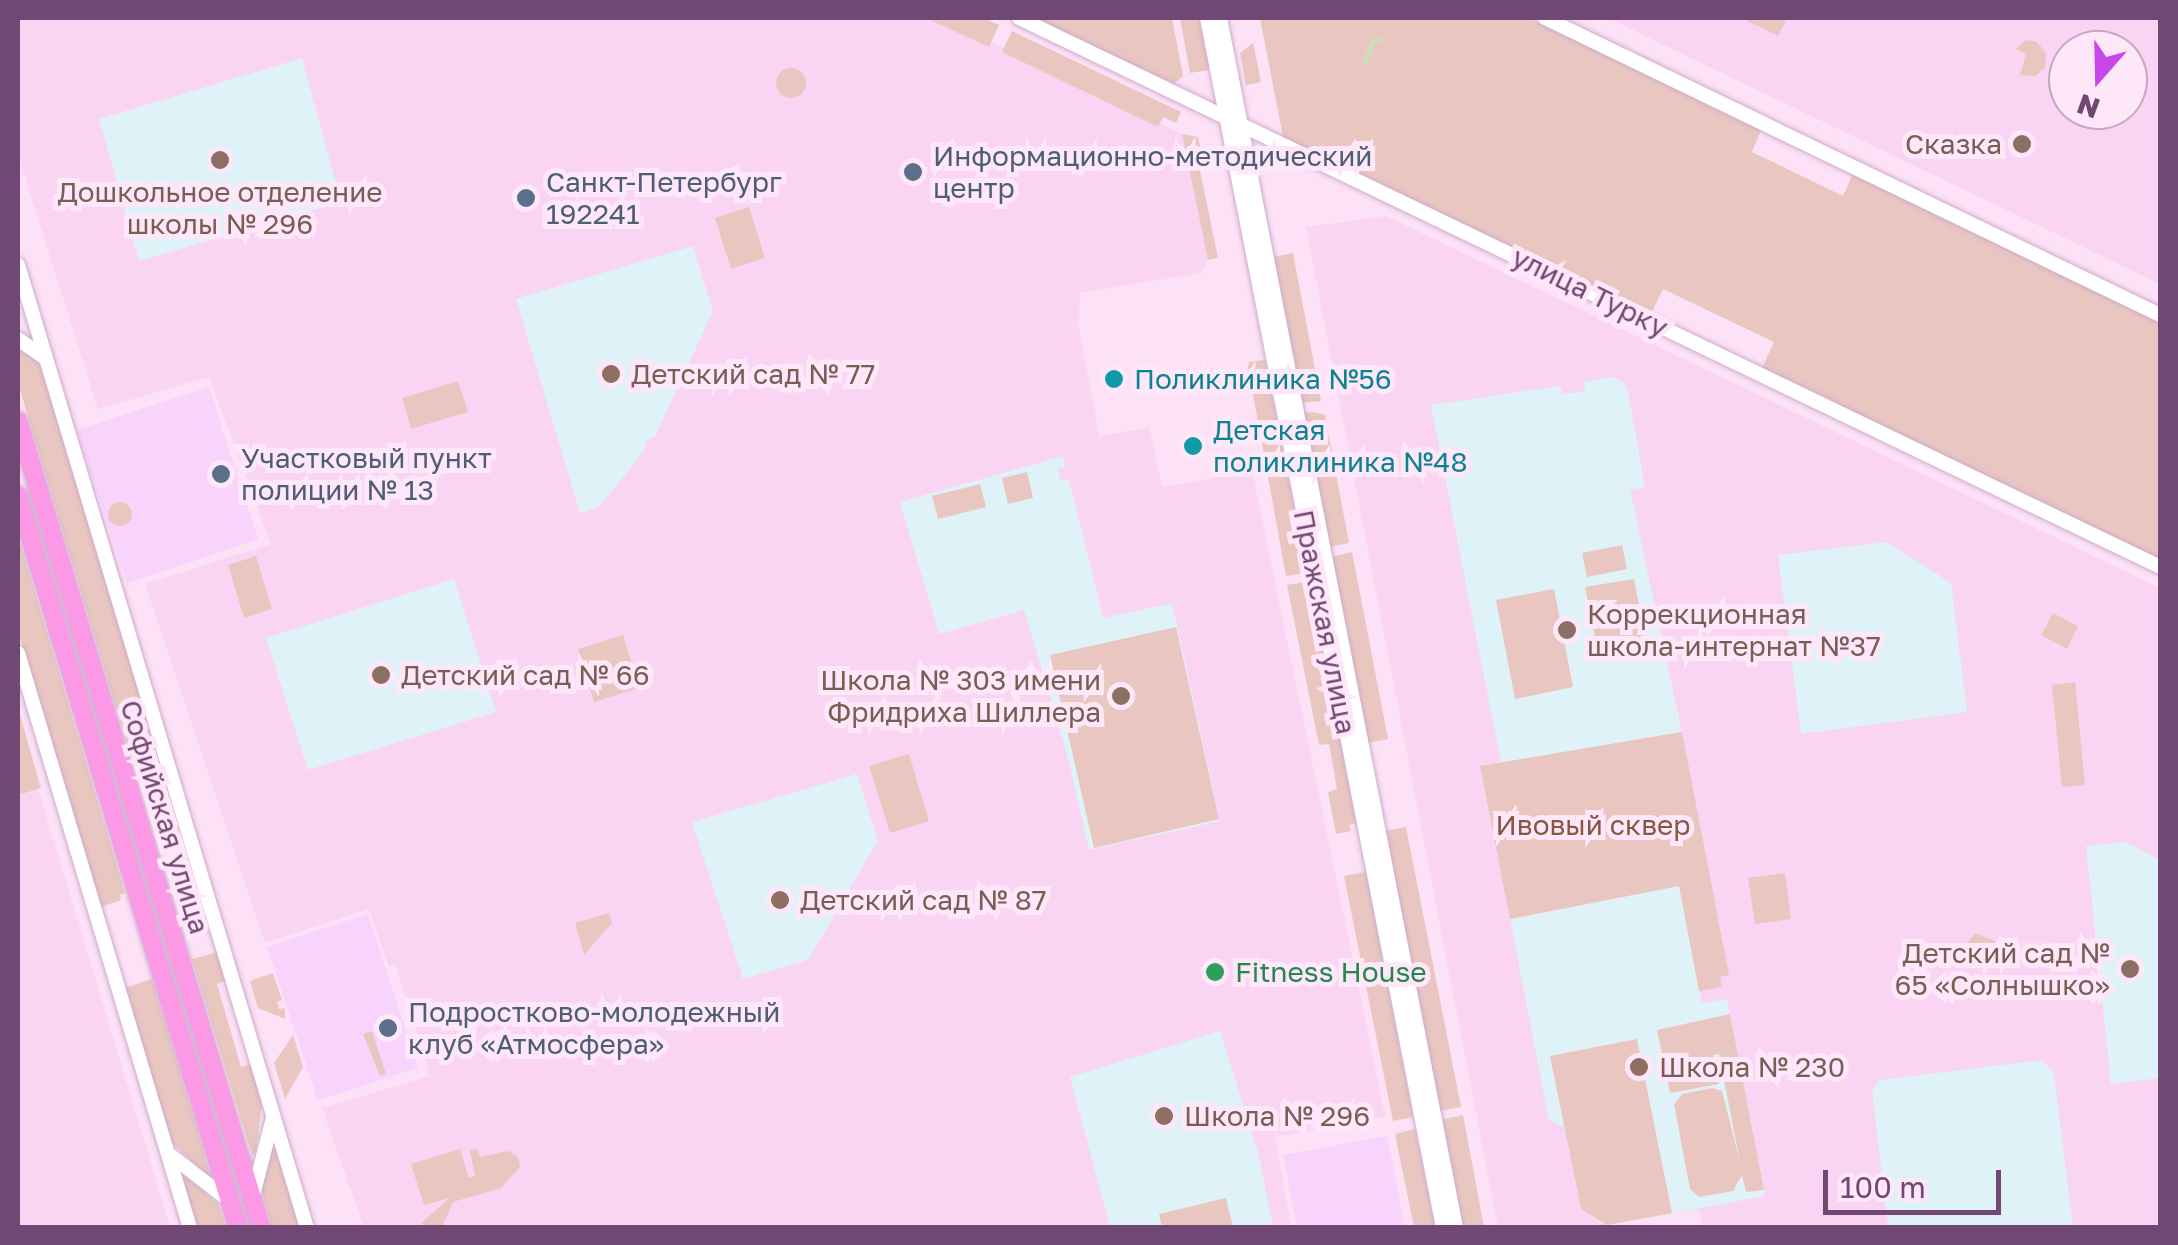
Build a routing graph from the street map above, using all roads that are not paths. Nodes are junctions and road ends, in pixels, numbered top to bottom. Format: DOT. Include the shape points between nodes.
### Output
graph roads {
  1 [pos="1019,18"];
  2 [pos="1207,18"];
  3 [pos="1220,18"];
  4 [pos="1545,18"];
  5 [pos="1234,121"];
  6 [pos="18,265"];
  7 [pos="2160,314"];
  8 [pos="18,339"];
  9 [pos="46,358"];
  10 [pos="18,422"];
  11 [pos="18,496"];
  12 [pos="2160,567"];
  13 [pos="18,653"];
  14 [pos="274,1114"];
  15 [pos="168,1154"];
  16 [pos="252,1200"];
  17 [pos="231,1202"];
  18 [pos="190,1228"];
  19 [pos="238,1228"];
  20 [pos="260,1228"];
  21 [pos="308,1228"];
  22 [pos="1444,1228"];
  23 [pos="1456,1228"];
  1 -- 5 [label="street, улица Турку"];
  2 -- 5 [label="street, Пражская улица"];
  3 -- 5 [label="street, Пражская улица"];
  4 -- 7 [label="street"];
  5 -- 12 [label="street, улица Турку"];
  5 -- 22 [label="street, Пражская улица"];
  5 -- 23 [label="street, Пражская улица"];
  6 -- 9 [label="street"];
  8 -- 9 [label="street"];
  9 -- 14 [label="street"];
  10 -- 16 [label="main road, Софийская улица"];
  11 -- 17 [label="main road, Софийская улица"];
  13 -- 15 [label="street"];
  14 -- 16 [label="street"];
  14 -- 21 [label="street"];
  15 -- 17 [label="street"];
  15 -- 18 [label="street"];
  16 -- 20 [label="main road, Софийская улица"];
  17 -- 19 [label="main road, Софийская улица"];
}
